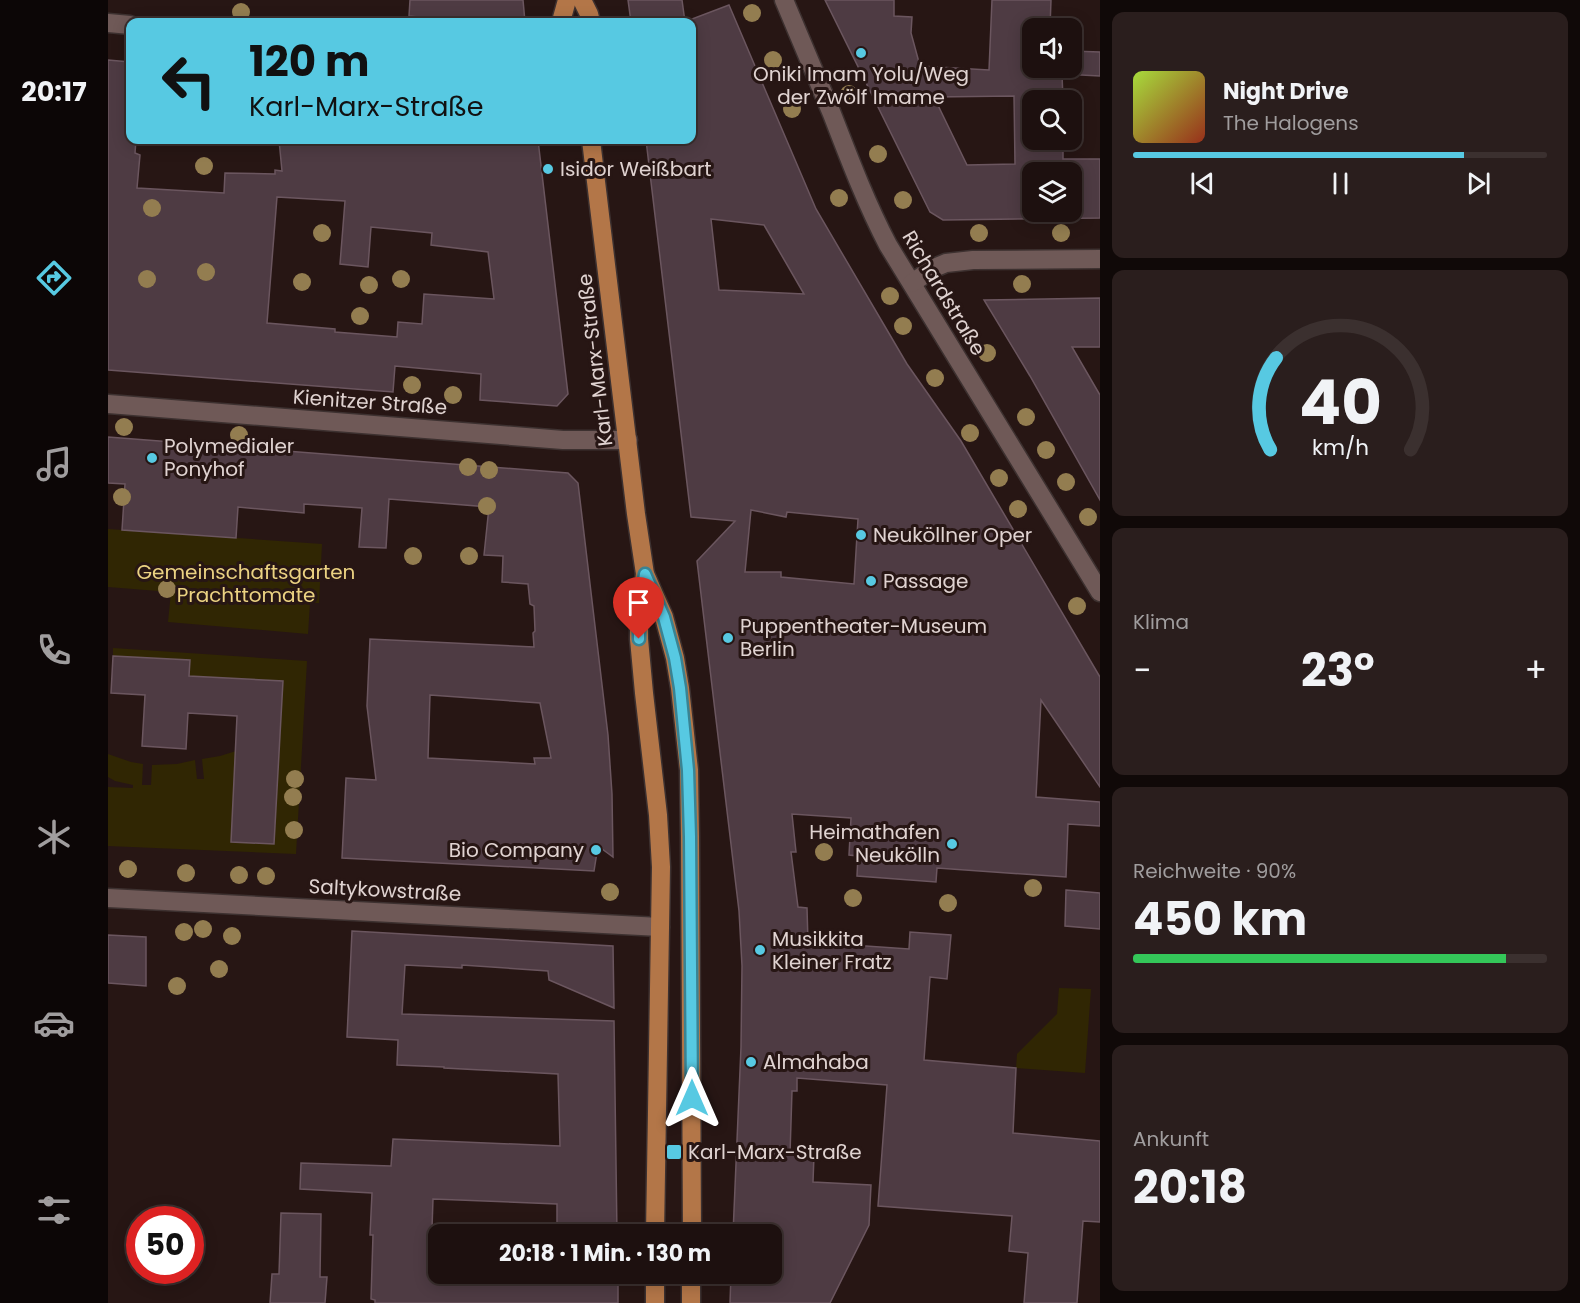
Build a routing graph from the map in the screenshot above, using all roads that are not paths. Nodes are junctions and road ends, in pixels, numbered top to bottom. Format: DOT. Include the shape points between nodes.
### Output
graph roads {
  1 [pos="567,0"];
  2 [pos="582,0"];
  3 [pos="784,0"];
  4 [pos="562,18"];
  5 [pos="590,18"];
  6 [pos="108,23"];
  7 [pos="126,25"];
  8 [pos="591,144"];
  9 [pos="1100,259"];
  10 [pos="912,283"];
  11 [pos="108,404"];
  12 [pos="628,440"];
  13 [pos="645,574"];
  14 [pos="1100,592"];
  15 [pos="108,898"];
  16 [pos="660,927"];
  17 [pos="655,1224"];
  18 [pos="692,1224"];
  19 [pos="655,1284"];
  20 [pos="691,1284"];
  21 [pos="655,1303"];
  22 [pos="691,1303"];
  1 -- 4 [label="main road"];
  2 -- 5 [label="main road"];
  3 -- 10 [label="street, Richardstraße" via="879,229"];
  6 -- 7 [label="street"];
  8 -- 12 [label="main road, Karl-Marx-Straße"];
  9 -- 10 [label="street" via="945,263"];
  10 -- 14 [label="street, Richardstraße"];
  11 -- 12 [label="street, Kienitzer Straße" via="563,440"];
  12 -- 13 [label="main road, Karl-Marx-Straße"];
  13 -- 16 [label="main road, Karl-Marx-Straße" via="639,639 658,825"];
  13 -- 18 [label="main road, Karl-Marx-Straße" via="664,617 675,658 688,770"];
  15 -- 16 [label="street, Saltykowstraße"];
  16 -- 17 [label="main road, Karl-Marx-Straße"];
  19 -- 21 [label="main road"];
  20 -- 22 [label="main road"];
}
